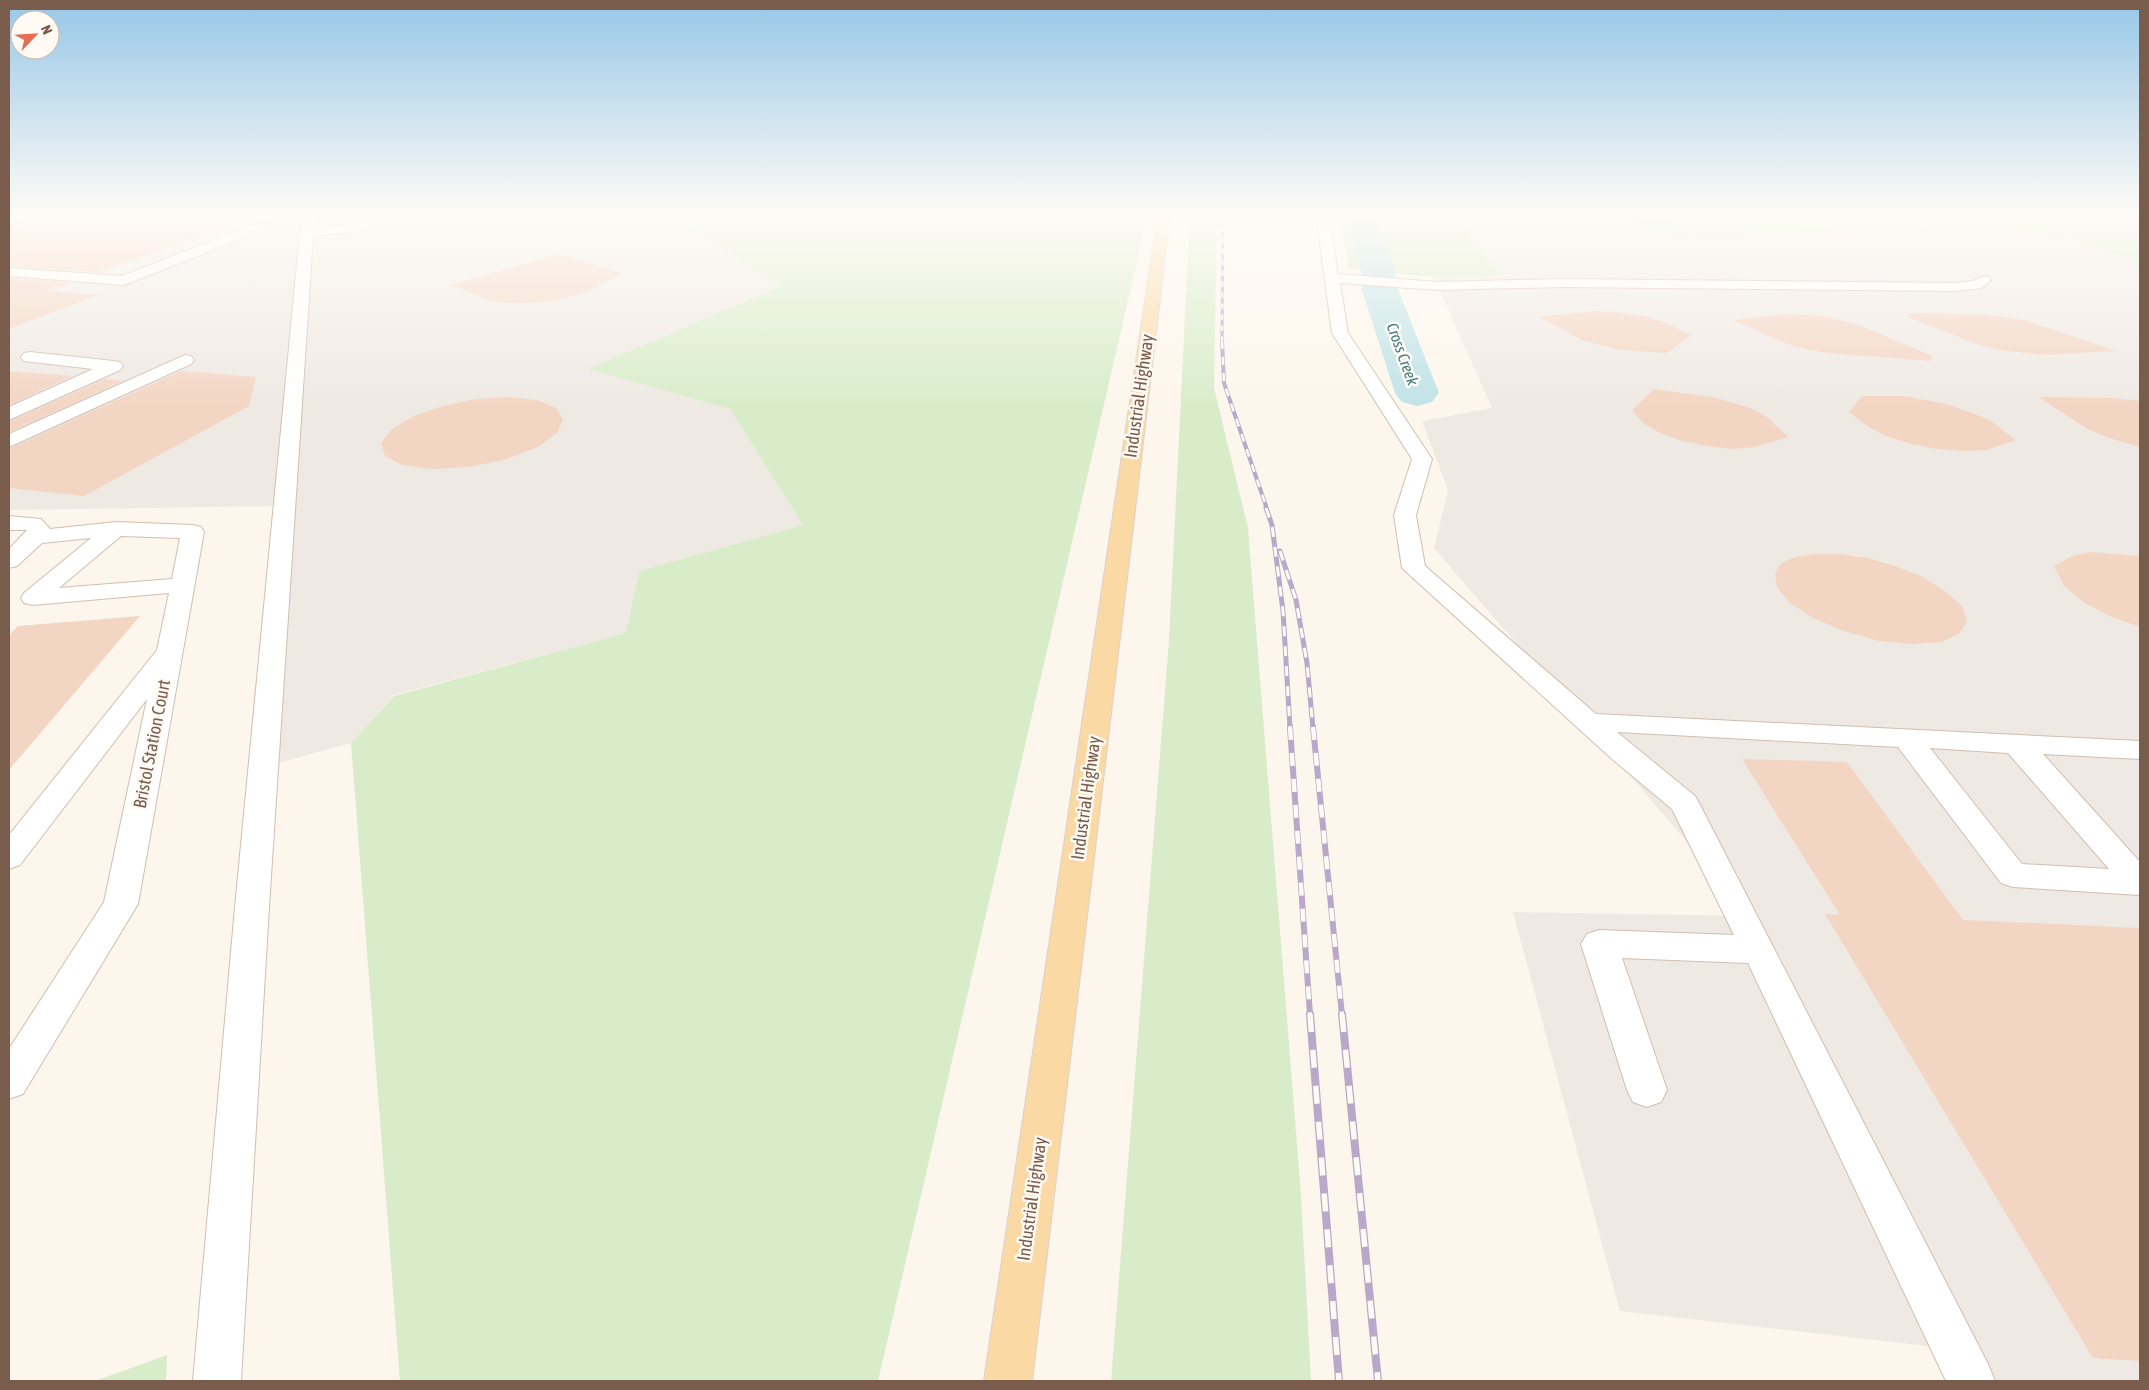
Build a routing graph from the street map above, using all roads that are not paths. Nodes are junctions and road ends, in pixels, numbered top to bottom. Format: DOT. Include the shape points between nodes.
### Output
graph roads {
  1 [pos="1332,278"];
  2 [pos="97,279"];
  3 [pos="129,279"];
  4 [pos="304,279"];
  5 [pos="1155,279"];
  6 [pos="1343,279"];
  7 [pos="1984,280"];
  8 [pos="30,357"];
  9 [pos="185,360"];
  10 [pos="9,414"];
  11 [pos="9,440"];
  12 [pos="9,523"];
  13 [pos="108,530"];
  14 [pos="35,537"];
  15 [pos="9,561"];
  16 [pos="182,584"];
  17 [pos="170,652"];
  18 [pos="1588,722"];
  19 [pos="1906,738"];
  20 [pos="2017,744"];
  21 [pos="2135,755"];
  22 [pos="9,857"];
  23 [pos="2140,883"];
  24 [pos="1759,950"];
  25 [pos="9,1082"];
  26 [pos="1647,1090"];
  27 [pos="217,1381"];
  28 [pos="1008,1381"];
  29 [pos="1971,1381"];
  1 -- 18 [label="street" via="1340,333 1422,459 1405,515 1414,568"];
  2 -- 3 [label="street"];
  4 -- 27 [label="street"];
  5 -- 28 [label="main road, Industrial Highway"];
  6 -- 7 [label="street" via="1438,286 1571,283 1955,287 1977,285"];
  8 -- 10 [label="street" via="114,366"];
  9 -- 11 [label="street"];
  12 -- 14 [label="street" via="33,524 39,529"];
  13 -- 14 [label="street, Bristol Station Court"];
  13 -- 16 [label="street, Bristol Station Court" via="193,532"];
  13 -- 16 [label="street" via="33,598"];
  14 -- 15 [label="street"];
  16 -- 17 [label="street, Bristol Station Court"];
  17 -- 22 [label="street"];
  17 -- 25 [label="street, Bristol Station Court" via="121,904"];
  18 -- 19 [label="street"];
  18 -- 24 [label="street" via="1684,802"];
  19 -- 20 [label="street"];
  19 -- 23 [label="street" via="2013,876"];
  20 -- 21 [label="street"];
  20 -- 23 [label="street"];
  24 -- 26 [label="street" via="1599,944"];
  24 -- 29 [label="street"];
}
